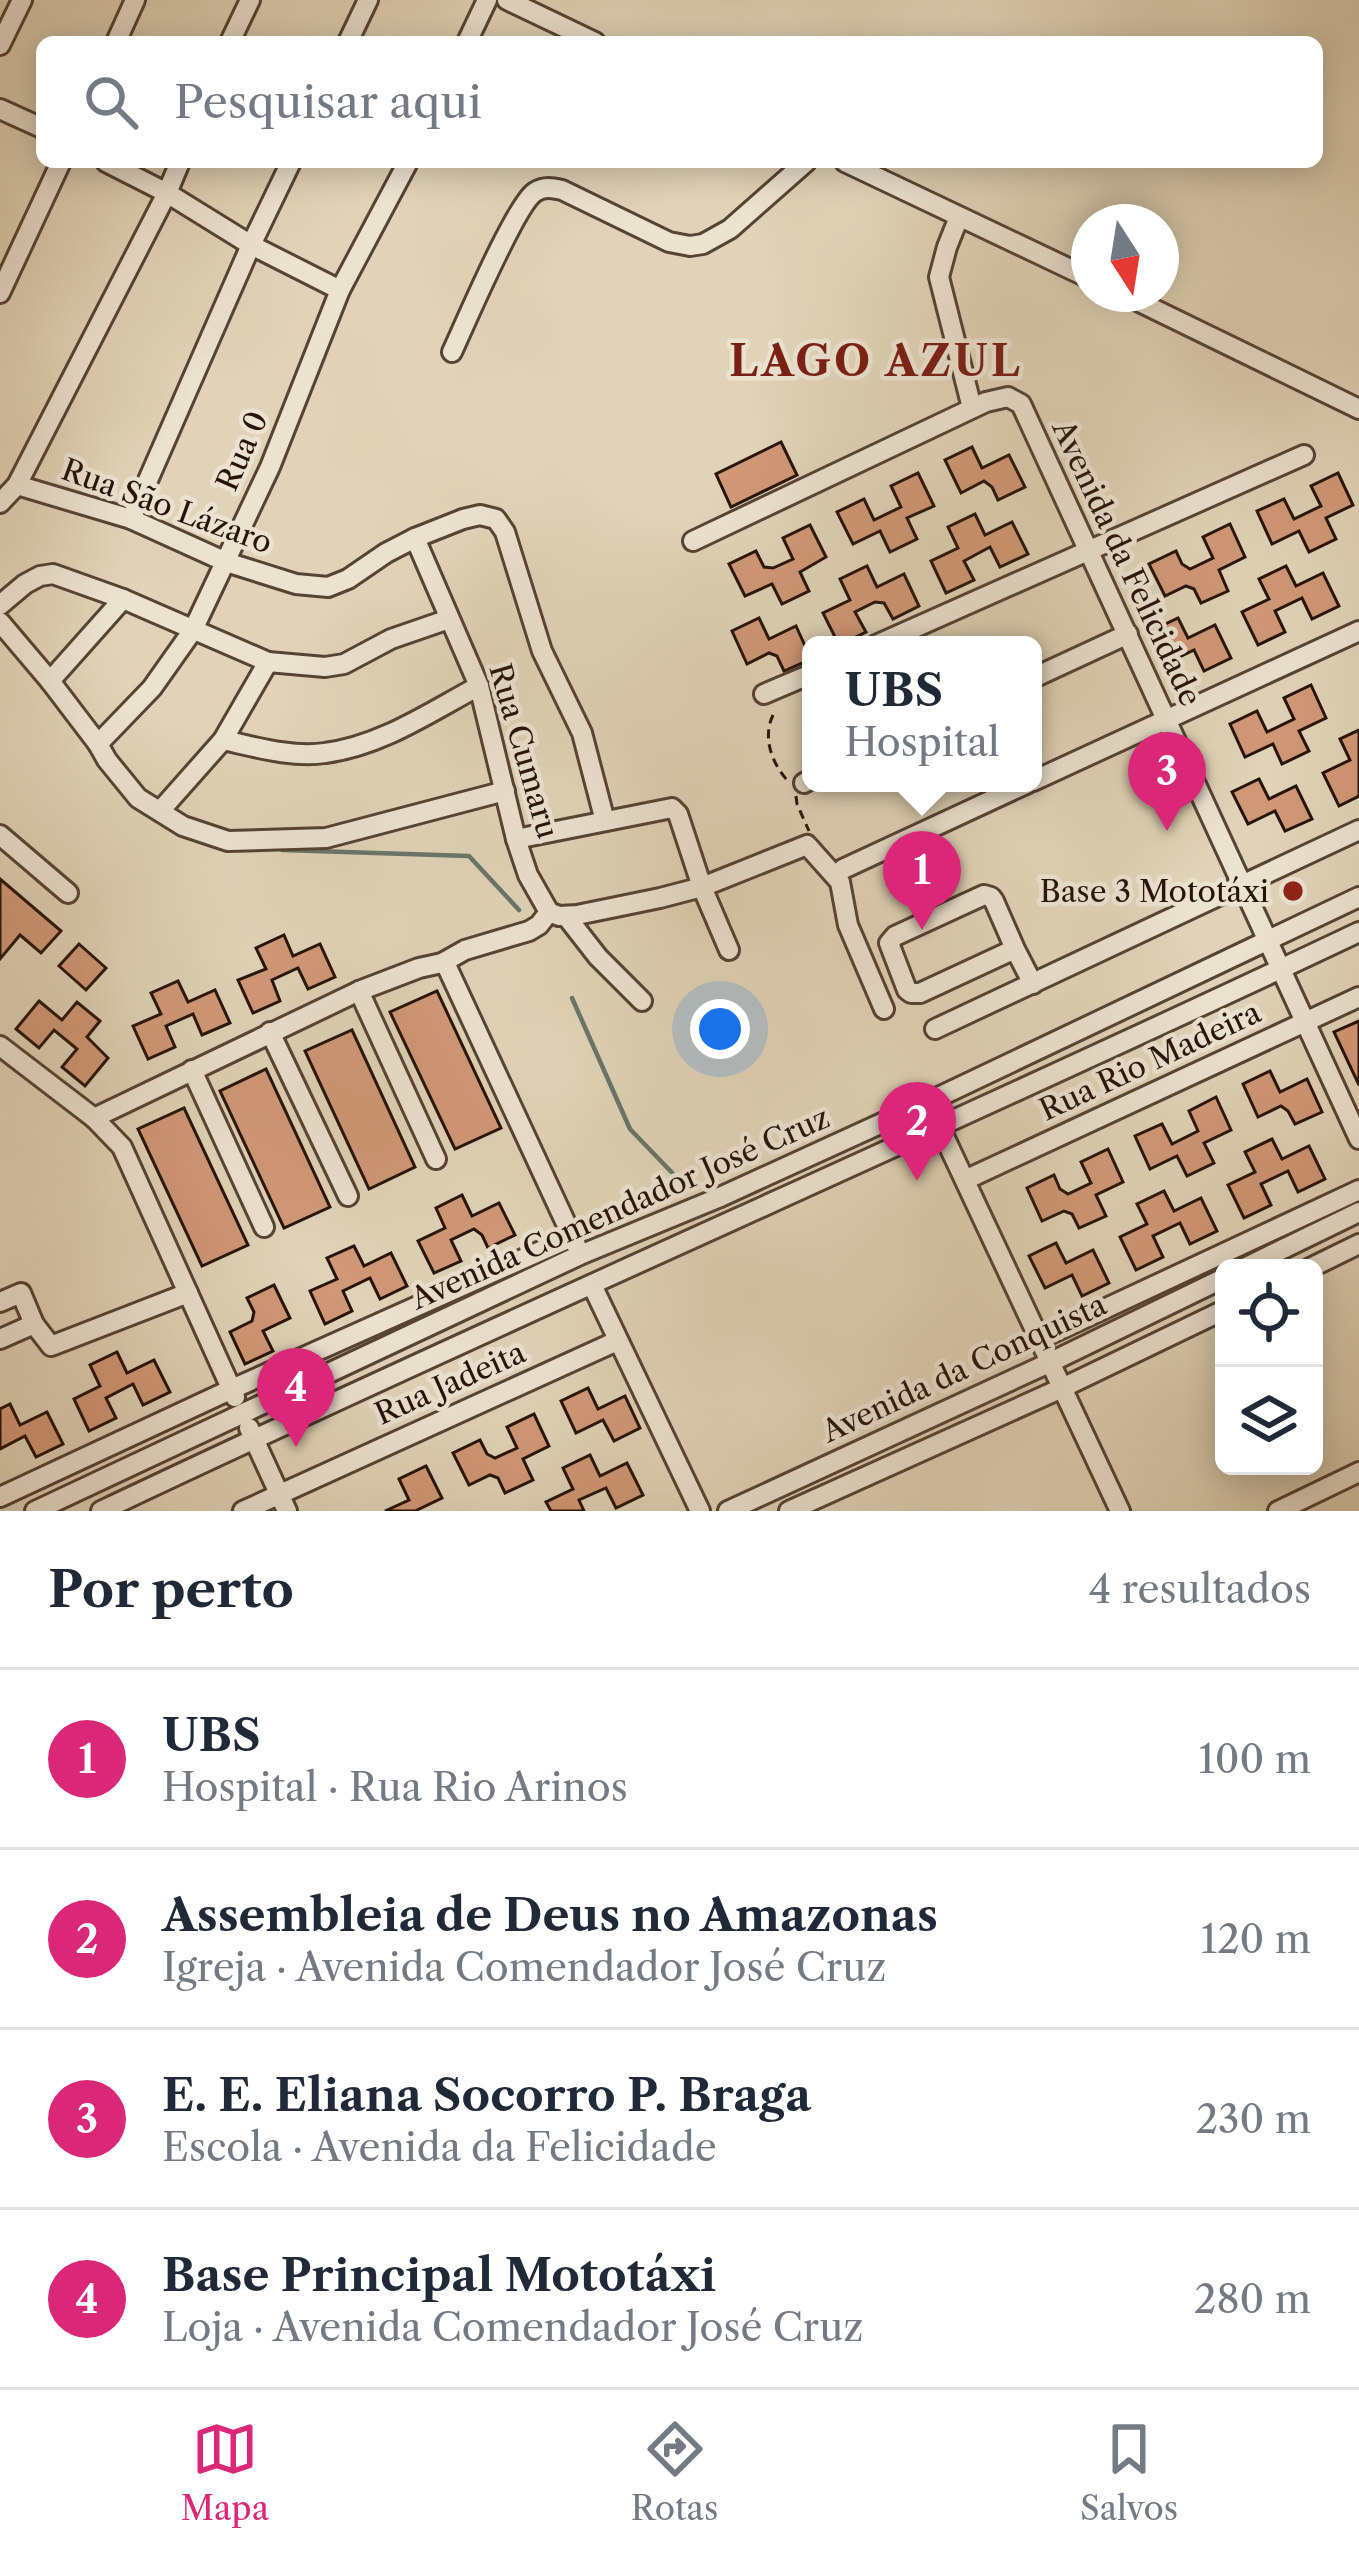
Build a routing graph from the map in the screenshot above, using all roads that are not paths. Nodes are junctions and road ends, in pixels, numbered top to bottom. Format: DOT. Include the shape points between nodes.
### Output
graph roads {
  1 [pos="22,0"];
  2 [pos="135,0"];
  3 [pos="250,0"];
  4 [pos="368,0"];
  5 [pos="487,0"];
  6 [pos="507,0"];
  7 [pos="119,36"];
  8 [pos="233,36"];
  9 [pos="351,36"];
  10 [pos="470,36"];
  11 [pos="582,36"];
  12 [pos="0,45"];
  13 [pos="0,109"];
  14 [pos="36,125"];
  15 [pos="58,168"];
  16 [pos="118,168"];
  17 [pos="177,168"];
  18 [pos="288,168"];
  19 [pos="404,168"];
  20 [pos="799,168"];
  21 [pos="857,168"];
  22 [pos="167,193"];
  23 [pos="959,217"];
  24 [pos="251,244"];
  25 [pos="1071,270"];
  26 [pos="340,290"];
  27 [pos="0,293"];
  28 [pos="1160,312"];
  29 [pos="452,352"];
  30 [pos="973,408"];
  31 [pos="1359,409"];
  32 [pos="1304,455"];
  33 [pos="17,485"];
  34 [pos="0,503"];
  35 [pos="131,519"];
  36 [pos="415,538"];
  37 [pos="693,541"];
  38 [pos="1088,551"];
  39 [pos="226,562"];
  40 [pos="123,599"];
  41 [pos="0,605"];
  42 [pos="449,620"];
  43 [pos="0,622"];
  44 [pos="193,629"];
  45 [pos="1359,631"];
  46 [pos="1128,634"];
  47 [pos="896,636"];
  48 [pos="268,662"];
  49 [pos="1042,674"];
  50 [pos="802,678"];
  51 [pos="50,681"];
  52 [pos="479,686"];
  53 [pos="764,694"];
  54 [pos="1166,719"];
  55 [pos="223,740"];
  56 [pos="98,745"];
  57 [pos="1042,777"];
  58 [pos="505,791"];
  59 [pos="1009,792"];
  60 [pos="160,812"];
  61 [pos="604,821"];
  62 [pos="1359,830"];
  63 [pos="0,835"];
  64 [pos="516,839"];
  65 [pos="843,868"];
  66 [pos="1243,885"];
  67 [pos="702,886"];
  68 [pos="68,892"];
  69 [pos="1359,897"];
  70 [pos="558,914"];
  71 [pos="1359,932"];
  72 [pos="1266,940"];
  73 [pos="729,950"];
  74 [pos="1015,950"];
  75 [pos="442,963"];
  76 [pos="1280,969"];
  77 [pos="1033,984"];
  78 [pos="359,991"];
  79 [pos="1359,997"];
  80 [pos="642,1001"];
  81 [pos="884,1009"];
  82 [pos="1305,1022"];
  83 [pos="935,1029"];
  84 [pos="270,1032"];
  85 [pos="0,1046"];
  86 [pos="192,1070"];
  87 [pos="1351,1099"];
  88 [pos="928,1102"];
  89 [pos="94,1118"];
  90 [pos="941,1127"];
  91 [pos="1359,1139"];
  92 [pos="436,1159"];
  93 [pos="965,1180"];
  94 [pos="1359,1190"];
  95 [pos="348,1196"];
  96 [pos="1359,1212"];
  97 [pos="264,1227"];
  98 [pos="1359,1244"];
  99 [pos="576,1246"];
  100 [pos="1262,1259"];
  101 [pos="1323,1262"];
  102 [pos="1215,1282"];
  103 [pos="592,1285"];
  104 [pos="188,1292"];
  105 [pos="0,1302"];
  106 [pos="1215,1314"];
  107 [pos="34,1324"];
  108 [pos="0,1339"];
  109 [pos="1040,1339"];
  110 [pos="617,1340"];
  111 [pos="1051,1362"];
  112 [pos="1062,1388"];
  113 [pos="232,1389"];
  114 [pos="242,1412"];
  115 [pos="254,1438"];
  116 [pos="1359,1472"];
  117 [pos="0,1497"];
  118 [pos="283,1503"];
  119 [pos="693,1509"];
  120 [pos="35,1511"];
  121 [pos="101,1511"];
  122 [pos="243,1511"];
  123 [pos="728,1511"];
  124 [pos="789,1511"];
  125 [pos="1120,1511"];
  126 [pos="1278,1511"];
  1 -- 12 [label="street"];
  2 -- 7 [label="street"];
  3 -- 8 [label="street"];
  4 -- 9 [label="street"];
  5 -- 10 [label="street"];
  6 -- 11 [label="street"];
  13 -- 14 [label="street"];
  15 -- 27 [label="street"];
  16 -- 22 [label="street"];
  17 -- 22 [label="street"];
  18 -- 24 [label="street"];
  19 -- 26 [label="street, Rua 0"];
  20 -- 29 [label="street" via="730,229 690,246 562,190 534,193"];
  21 -- 23 [label="street"];
  22 -- 24 [label="street"];
  22 -- 33 [label="street"];
  23 -- 25 [label="street"];
  23 -- 30 [label="street" via="939,277"];
  24 -- 26 [label="street"];
  24 -- 35 [label="street"];
  26 -- 39 [label="street, Rua 0"];
  28 -- 31 [label="street"];
  30 -- 37 [label="street"];
  30 -- 38 [label="street, Avenida da Felicidade" via="998,398 1021,404"];
  32 -- 38 [label="street"];
  33 -- 34 [label="street"];
  33 -- 35 [label="street, Rua São Lázaro"];
  35 -- 39 [label="street, Rua São Lázaro"];
  36 -- 39 [label="street, Rua São Lázaro" via="328,587"];
  36 -- 42 [label="street, Rua Cumaru"];
  36 -- 61 [label="street, Rua São Lázaro" via="480,515 505,532 542,651 582,733"];
  38 -- 46 [label="street, Avenida da Felicidade"];
  38 -- 47 [label="street"];
  39 -- 44 [label="street, Rua 0"];
  40 -- 41 [label="street" via="52,574"];
  40 -- 44 [label="street"];
  40 -- 51 [label="street"];
  42 -- 48 [label="street" via="344,664"];
  42 -- 52 [label="street, Rua Cumaru"];
  43 -- 51 [label="street"];
  44 -- 48 [label="street"];
  44 -- 56 [label="street, Rua 0"];
  45 -- 54 [label="street"];
  46 -- 49 [label="street"];
  46 -- 54 [label="street, Avenida da Felicidade"];
  48 -- 55 [label="street"];
  50 -- 53 [label="street"];
  51 -- 56 [label="street"];
  52 -- 55 [label="street" via="384,737 321,754"];
  52 -- 58 [label="street, Rua Cumaru"];
  54 -- 57 [label="street"];
  54 -- 66 [label="street, Avenida da Felicidade"];
  55 -- 60 [label="street"];
  56 -- 60 [label="street" via="138,798"];
  58 -- 60 [label="street" via="326,838 228,841"];
  58 -- 64 [label="street, Rua Cumaru"];
  59 -- 65 [label="street"];
  61 -- 64 [label="street"];
  61 -- 67 [label="street" via="672,808"];
  62 -- 66 [label="street"];
  63 -- 68 [label="street"];
  64 -- 70 [label="street, Rua Cumaru" via="528,875"];
  66 -- 72 [label="street, Avenida da Felicidade"];
  66 -- 77 [label="street"];
  67 -- 70 [label="street"];
  67 -- 73 [label="street"];
  67 -- 81 [label="street" via="807,845 840,882 848,925"];
  69 -- 72 [label="street, Avenida Comendador José Cruz"];
  70 -- 75 [label="street"];
  70 -- 80 [label="street, Rua Cumaru"];
  71 -- 76 [label="street, Avenida Comendador José Cruz"];
  72 -- 76 [label="street, Avenida da Felicidade"];
  72 -- 88 [label="street, Avenida Comendador José Cruz"];
  74 -- 74 [label="street" via="984,895 890,943 916,994"];
  74 -- 77 [label="street"];
  75 -- 78 [label="street"];
  75 -- 99 [label="street"];
  76 -- 82 [label="street, Avenida da Felicidade"];
  76 -- 90 [label="street, Avenida Comendador José Cruz"];
  77 -- 83 [label="street"];
  78 -- 84 [label="street"];
  78 -- 92 [label="street"];
  79 -- 82 [label="street, Rua Rio Madeira"];
  82 -- 87 [label="street, Avenida da Felicidade"];
  82 -- 93 [label="street, Rua Rio Madeira"];
  84 -- 86 [label="street"];
  84 -- 95 [label="street"];
  85 -- 89 [label="street"];
  86 -- 89 [label="street"];
  86 -- 97 [label="street"];
  87 -- 91 [label="street, Avenida da Felicidade"];
  88 -- 90 [label="street"];
  88 -- 99 [label="street, Avenida Comendador José Cruz" via="718,1198"];
  89 -- 104 [label="street" via="122,1147"];
  90 -- 93 [label="street"];
  90 -- 103 [label="street, Avenida Comendador José Cruz"];
  93 -- 109 [label="street"];
  94 -- 109 [label="street"];
  96 -- 100 [label="street"];
  98 -- 101 [label="street"];
  99 -- 113 [label="street"];
  99 -- 114 [label="street, Avenida Comendador José Cruz"];
  102 -- 111 [label="street, Avenida da Conquista"];
  103 -- 110 [label="street"];
  103 -- 115 [label="street, Avenida Comendador José Cruz"];
  104 -- 107 [label="street" via="51,1346"];
  104 -- 113 [label="street"];
  105 -- 107 [label="street" via="21,1293"];
  106 -- 112 [label="street, Avenida da Conquista"];
  107 -- 108 [label="street"];
  109 -- 111 [label="street"];
  110 -- 118 [label="street, Rua Jadeita"];
  110 -- 119 [label="street"];
  111 -- 112 [label="street"];
  111 -- 123 [label="street, Avenida da Conquista"];
  112 -- 124 [label="street, Avenida da Conquista"];
  112 -- 125 [label="street"];
  113 -- 114 [label="street"];
  113 -- 117 [label="street"];
  114 -- 115 [label="street"];
  114 -- 120 [label="street, Avenida Comendador José Cruz"];
  115 -- 118 [label="street"];
  115 -- 121 [label="street, Avenida Comendador José Cruz"];
  116 -- 126 [label="street"];
  118 -- 122 [label="street, Rua Jadeita"];
}
